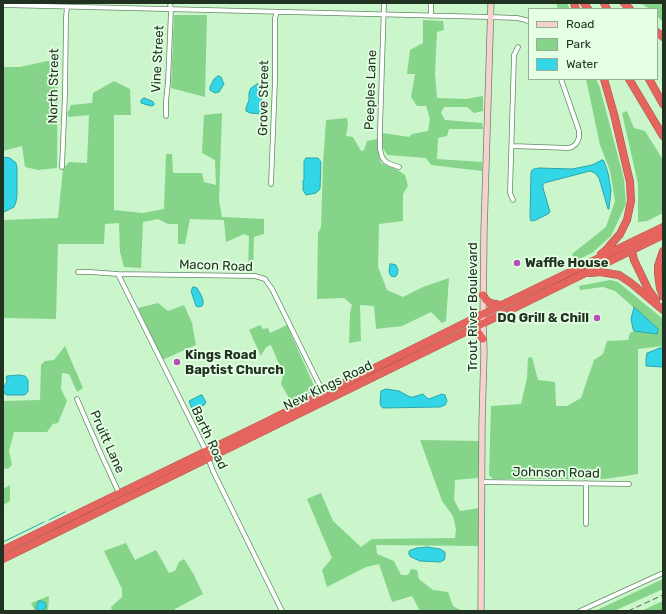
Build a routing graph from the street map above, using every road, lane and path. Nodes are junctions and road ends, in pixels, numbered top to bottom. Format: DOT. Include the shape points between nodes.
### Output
graph roads {
  1 [pos="170,3"];
  2 [pos="384,3"];
  3 [pos="431,3"];
  4 [pos="491,3"];
  5 [pos="3,5"];
  6 [pos="67,7"];
  7 [pos="171,10"];
  8 [pos="277,12"];
  9 [pos="383,14"];
  10 [pos="431,16"];
  11 [pos="490,17"];
  12 [pos="528,21"];
  13 [pos="518,47"];
  14 [pos="561,80"];
  15 [pos="604,80"];
  16 [pos="630,80"];
  17 [pos="650,80"];
  18 [pos="663,104"];
  19 [pos="166,116"];
  20 [pos="663,136"];
  21 [pos="512,146"];
  22 [pos="62,167"];
  23 [pos="399,167"];
  24 [pos="272,184"];
  25 [pos="513,200"];
  26 [pos="663,227"];
  27 [pos="663,236"];
  28 [pos="631,242"];
  29 [pos="632,251"];
  30 [pos="663,251"];
  31 [pos="593,261"];
  32 [pos="78,272"];
  33 [pos="118,274"];
  34 [pos="584,274"];
  35 [pos="483,295"];
  36 [pos="663,296"];
  37 [pos="503,305"];
  38 [pos="662,308"];
  39 [pos="483,314"];
  40 [pos="483,324"];
  41 [pos="468,331"];
  42 [pos="434,338"];
  43 [pos="483,339"];
  44 [pos="386,362"];
  45 [pos="390,369"];
  46 [pos="352,388"];
  47 [pos="325,396"];
  48 [pos="77,399"];
  49 [pos="206,451"];
  50 [pos="208,458"];
  51 [pos="482,482"];
  52 [pos="586,483"];
  53 [pos="629,484"];
  54 [pos="119,493"];
  55 [pos="82,511"];
  56 [pos="86,518"];
  57 [pos="586,524"];
  58 [pos="3,550"];
  59 [pos="3,559"];
  60 [pos="663,573"];
  61 [pos="282,611"];
  62 [pos="482,611"];
  63 [pos="580,611"];
  1 -- 7 [label="street, Vine Street"];
  2 -- 9 [label="street, Peeples Lane"];
  3 -- 10 [label="street"];
  4 -- 11 [label="street, Trout River Boulevard"];
  5 -- 6 [label="street"];
  6 -- 7 [label="street"];
  6 -- 22 [label="street, North Street"];
  7 -- 8 [label="street"];
  7 -- 19 [label="street, Vine Street"];
  8 -- 9 [label="street"];
  8 -- 24 [label="street, Grove Street"];
  9 -- 10 [label="street"];
  9 -- 23 [label="street, Peeples Lane" via="380,149 385,161"];
  10 -- 11 [label="street"];
  11 -- 12 [label="street" via="517,18"];
  11 -- 35 [label="street, Trout River Boulevard"];
  13 -- 21 [label="street" via="514,55"];
  14 -- 21 [label="street" via="579,131 576,144 568,148"];
  15 -- 31 [label="highway" via="630,182 631,201 629,215 620,234"];
  16 -- 20 [label="highway"];
  17 -- 18 [label="highway"];
  21 -- 25 [label="street" via="510,193"];
  26 -- 28 [label="highway, New Kings Road"];
  27 -- 29 [label="highway, New Kings Road"];
  28 -- 29 [label="highway"];
  28 -- 31 [label="highway, New Kings Road"];
  29 -- 34 [label="highway, New Kings Road"];
  29 -- 38 [label="highway" via="648,289"];
  30 -- 36 [label="highway" via="658,273"];
  31 -- 37 [label="highway, New Kings Road"];
  32 -- 33 [label="street, Macon Road"];
  33 -- 47 [label="street, Macon Road" via="255,276 265,279"];
  33 -- 49 [label="street, Barth Road"];
  34 -- 38 [label="highway" via="600,272 619,275"];
  34 -- 40 [label="highway, New Kings Road"];
  35 -- 37 [label="highway" via="490,303"];
  35 -- 39 [label="street, Trout River Boulevard"];
  37 -- 39 [label="highway, New Kings Road"];
  39 -- 40 [label="street, Trout River Boulevard"];
  39 -- 42 [label="highway, New Kings Road"];
  40 -- 41 [label="highway, New Kings Road"];
  40 -- 43 [label="street, Trout River Boulevard"];
  41 -- 43 [label="highway" via="478,332"];
  41 -- 45 [label="highway, New Kings Road"];
  42 -- 44 [label="highway, New Kings Road"];
  42 -- 45 [label="highway" via="417,351 391,364"];
  43 -- 51 [label="street, Trout River Boulevard"];
  44 -- 46 [label="highway" via="383,368 368,375"];
  44 -- 47 [label="highway, New Kings Road"];
  45 -- 46 [label="highway, New Kings Road"];
  46 -- 47 [label="highway, New Kings Road"];
  47 -- 49 [label="highway, New Kings Road"];
  47 -- 50 [label="highway, New Kings Road"];
  48 -- 54 [label="street, Pruitt Lane"];
  49 -- 50 [label="street, Barth Road"];
  49 -- 54 [label="highway, New Kings Road"];
  50 -- 56 [label="highway, New Kings Road"];
  50 -- 61 [label="street, Barth Road"];
  51 -- 52 [label="street, Johnson Road"];
  51 -- 62 [label="street, Trout River Boulevard"];
  52 -- 53 [label="street, Johnson Road"];
  52 -- 57 [label="street"];
  54 -- 55 [label="highway, New Kings Road"];
  55 -- 56 [label="street"];
  55 -- 58 [label="highway, New Kings Road"];
  56 -- 59 [label="highway, New Kings Road"];
  60 -- 63 [label="street"];
}
